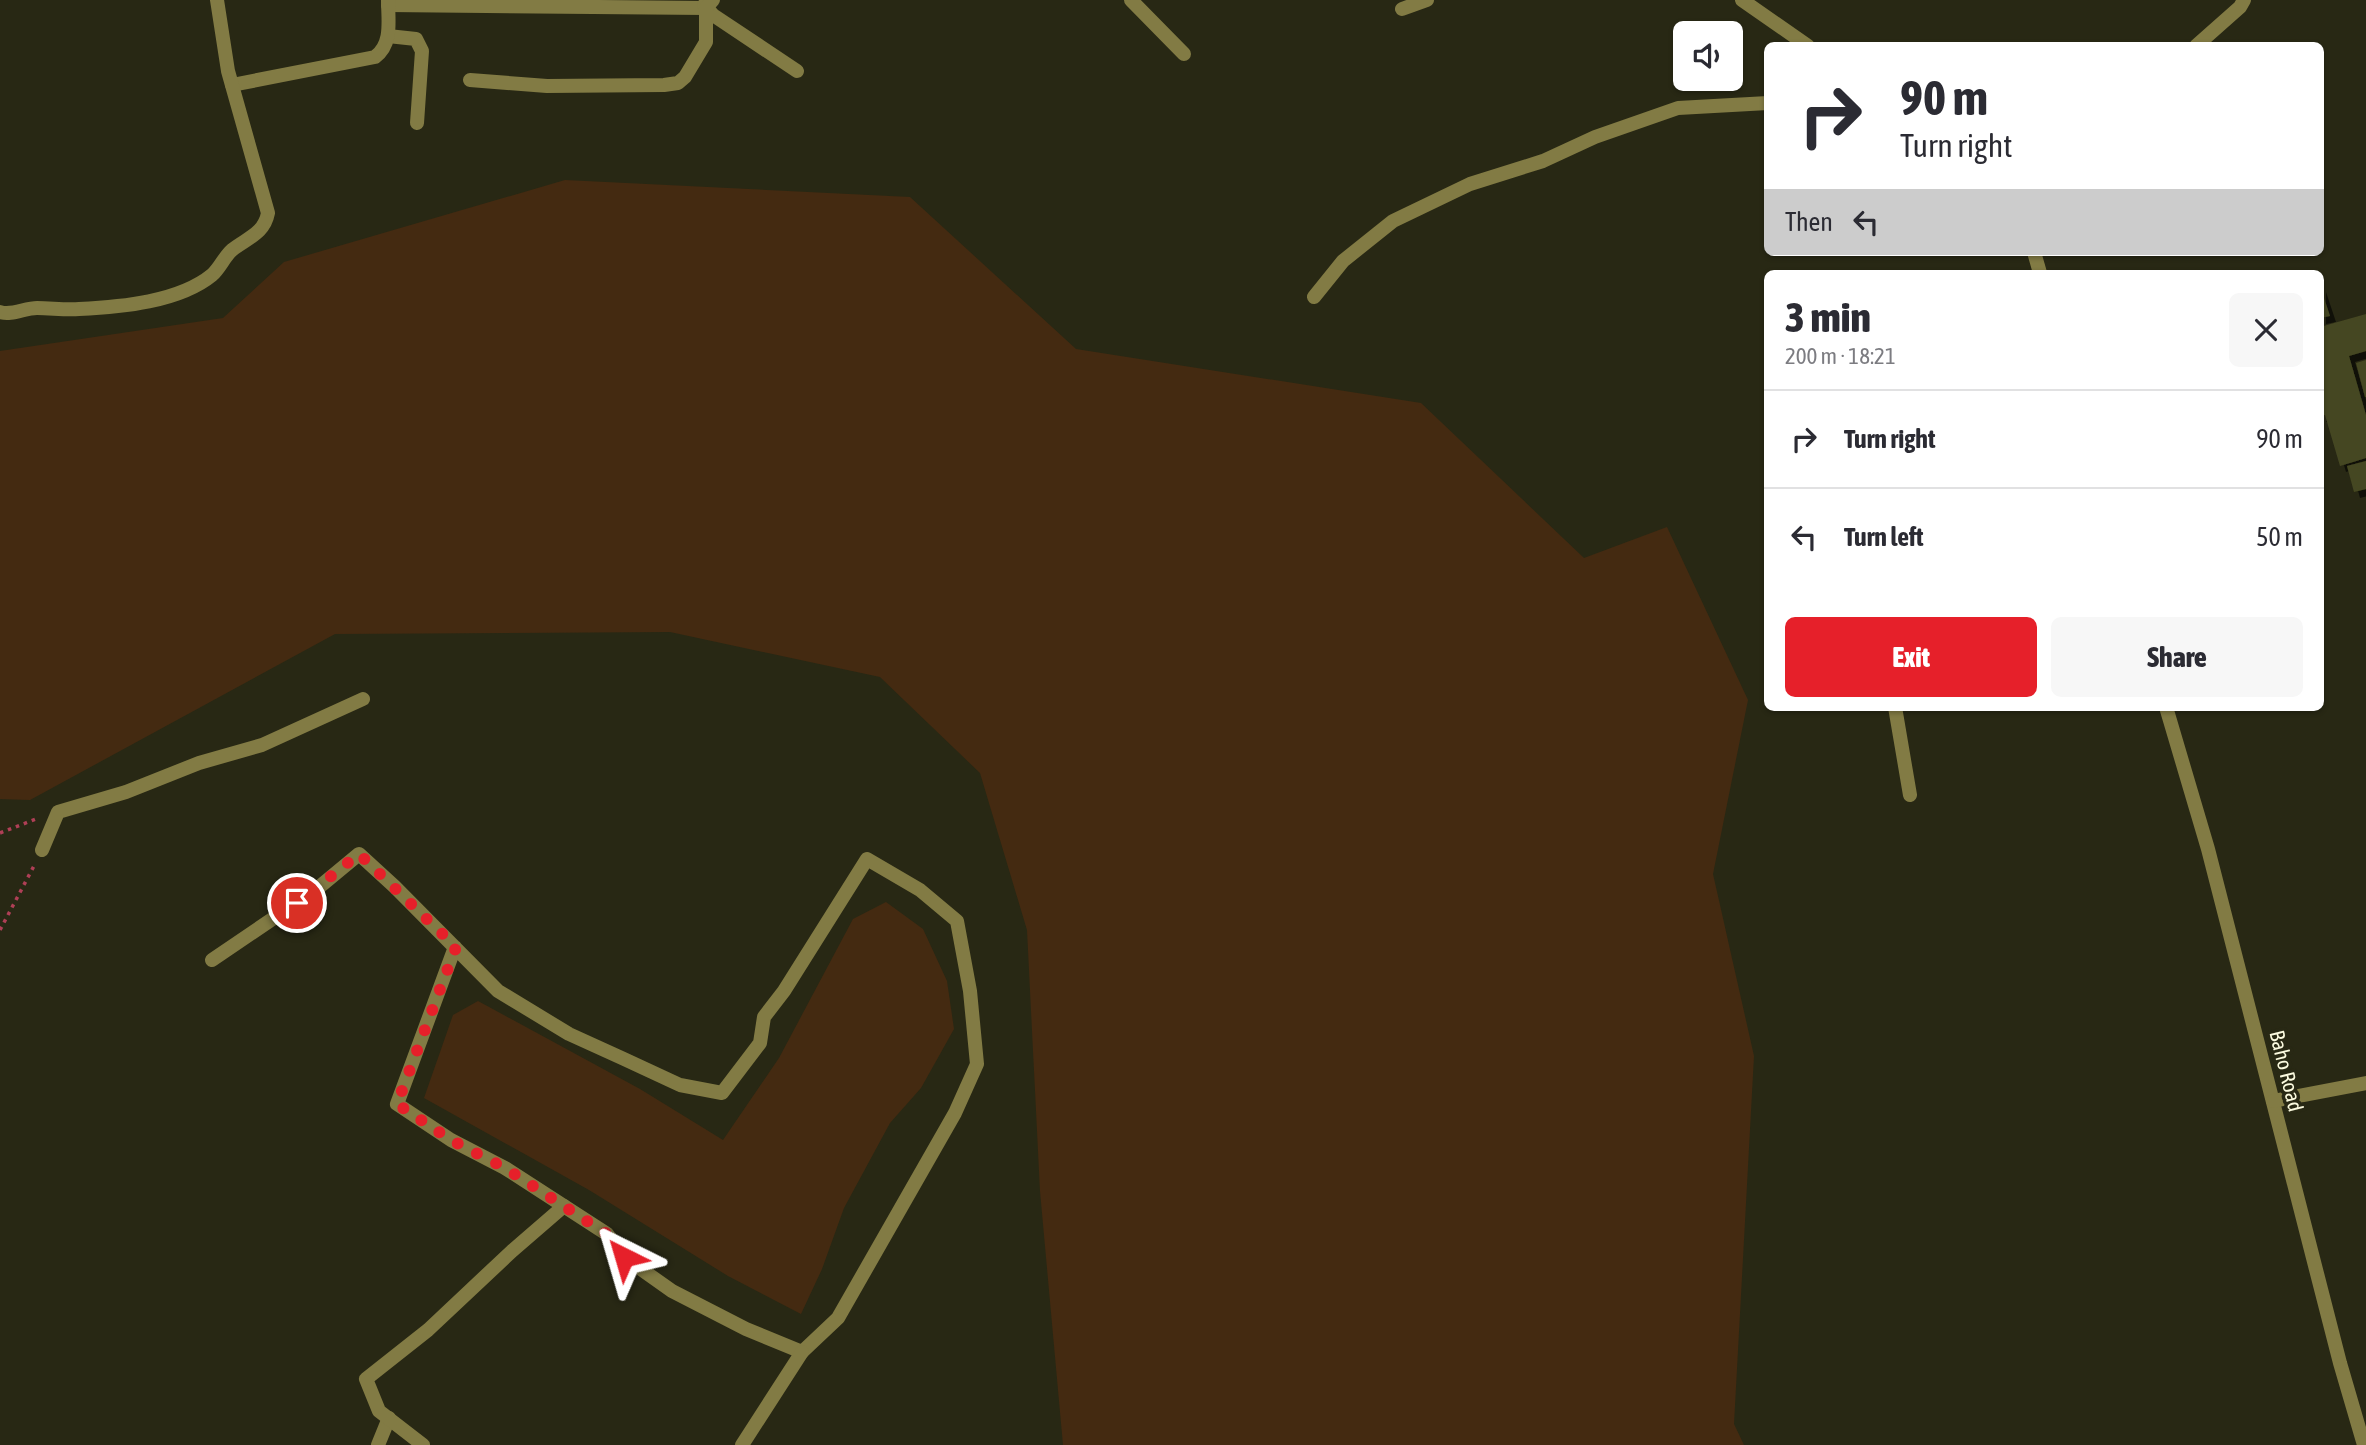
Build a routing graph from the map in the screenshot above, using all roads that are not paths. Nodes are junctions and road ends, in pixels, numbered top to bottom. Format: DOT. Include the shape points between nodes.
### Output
graph roads {
  1 [pos="217,0"];
  2 [pos="1131,0"];
  3 [pos="1427,0"];
  4 [pos="1742,0"];
  5 [pos="2244,0"];
  6 [pos="388,2"];
  7 [pos="707,3"];
  8 [pos="1402,9"];
  9 [pos="388,36"];
  10 [pos="1802,42"];
  11 [pos="2201,42"];
  12 [pos="1184,54"];
  13 [pos="797,71"];
  14 [pos="470,80"];
  15 [pos="232,85"];
  16 [pos="1764,103"];
  17 [pos="417,123"];
  18 [pos="1314,297"];
  19 [pos="0,312"];
  20 [pos="363,699"];
  21 [pos="1896,711"];
  22 [pos="2167,711"];
  23 [pos="1910,795"];
  24 [pos="42,850"];
  25 [pos="456,947"];
  26 [pos="212,960"];
  27 [pos="2366,1083"];
  28 [pos="2273,1101"];
  29 [pos="564,1206"];
  30 [pos="802,1352"];
  31 [pos="389,1418"];
  32 [pos="378,1445"];
  33 [pos="423,1445"];
  34 [pos="741,1445"];
  35 [pos="2364,1445"];
  1 -- 15 [label="street"];
  2 -- 12 [label="street"];
  3 -- 8 [label="street"];
  4 -- 10 [label="street"];
  5 -- 11 [label="street"];
  6 -- 7 [label="street"];
  6 -- 9 [label="street"];
  7 -- 13 [label="street" via="713,15"];
  7 -- 14 [label="street" via="706,41 678,83 547,86"];
  9 -- 15 [label="street" via="383,52 375,57"];
  9 -- 17 [label="street" via="416,39 420,44"];
  15 -- 19 [label="street" via="268,213 258,234 233,250 214,273 169,298 78,310"];
  16 -- 18 [label="street" via="1678,108 1470,184 1393,221 1343,261"];
  20 -- 24 [label="street" via="262,746 199,762 126,792 58,812"];
  21 -- 23 [label="street"];
  22 -- 28 [label="street, Baho Road"];
  25 -- 26 [label="street" via="359,854 318,888"];
  25 -- 29 [label="street" via="397,1104"];
  25 -- 30 [label="street" via="498,991 569,1034 680,1084 722,1093 760,1043 764,1017 867,859 920,890 957,921 977,1063 955,1113 838,1318"];
  27 -- 28 [label="street"];
  28 -- 35 [label="street, Baho Road"];
  29 -- 30 [label="street" via="607,1234 624,1257 672,1291"];
  29 -- 31 [label="street" via="428,1330 366,1379 379,1411"];
  30 -- 34 [label="street"];
  31 -- 32 [label="street"];
  31 -- 33 [label="street"];
}
